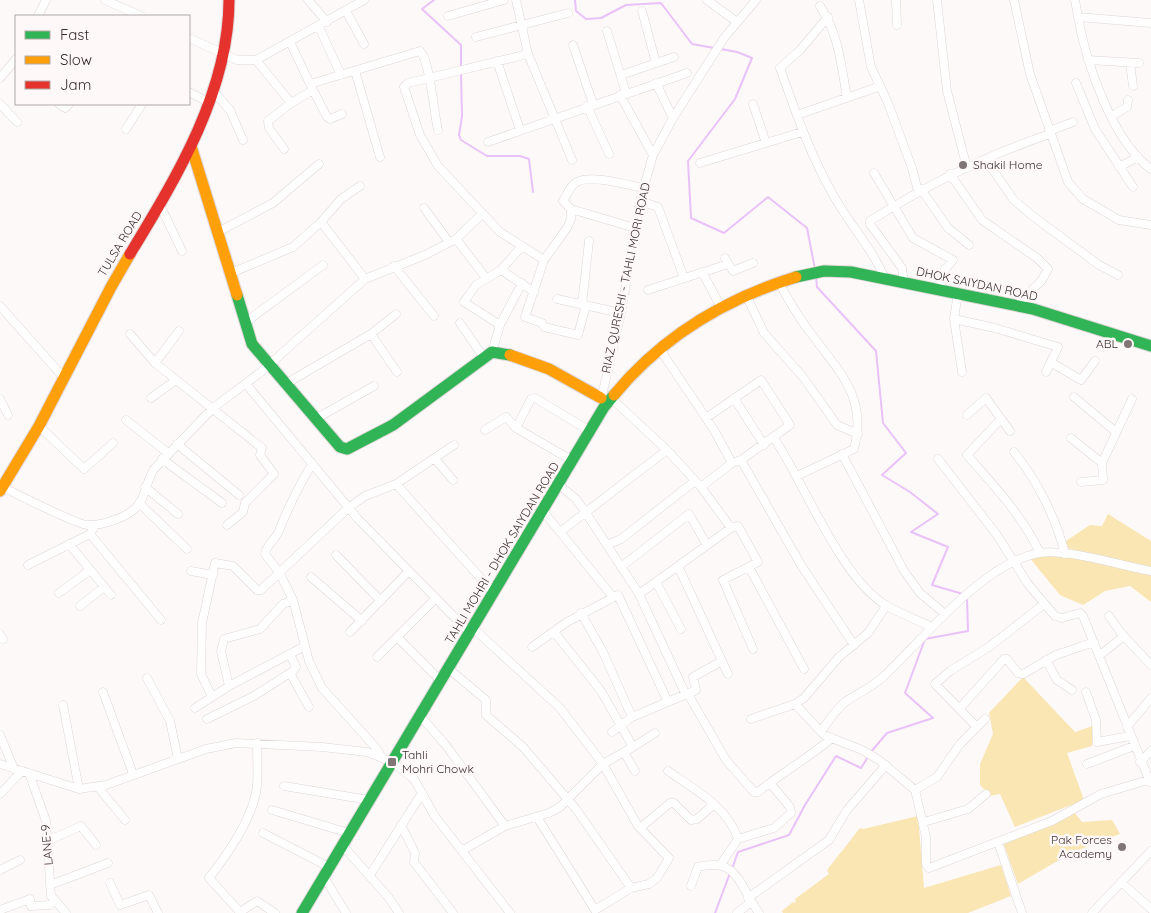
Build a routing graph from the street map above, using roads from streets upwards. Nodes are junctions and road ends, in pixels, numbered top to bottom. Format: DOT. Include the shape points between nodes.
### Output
graph roads {
  1 [pos="46,0"];
  2 [pos="105,0"];
  3 [pos="229,0"];
  4 [pos="308,0"];
  5 [pos="364,0"];
  6 [pos="504,0"];
  7 [pos="516,0"];
  8 [pos="707,0"];
  9 [pos="756,0"];
  10 [pos="859,0"];
  11 [pos="896,0"];
  12 [pos="937,0"];
  13 [pos="1014,0"];
  14 [pos="1075,0"];
  15 [pos="124,4"];
  16 [pos="820,6"];
  17 [pos="346,11"];
  18 [pos="642,11"];
  19 [pos="568,13"];
  20 [pos="38,15"];
  21 [pos="140,15"];
  22 [pos="448,16"];
  23 [pos="828,17"];
  24 [pos="1078,17"];
  25 [pos="327,22"];
  26 [pos="737,22"];
  27 [pos="1151,23"];
  28 [pos="897,24"];
  29 [pos="522,25"];
  30 [pos="319,27"];
  31 [pos="607,32"];
  32 [pos="476,37"];
  33 [pos="190,38"];
  34 [pos="290,42"];
  35 [pos="364,44"];
  36 [pos="573,45"];
  37 [pos="224,54"];
  38 [pos="528,54"];
  39 [pos="674,57"];
  40 [pos="15,60"];
  41 [pos="256,60"];
  42 [pos="1088,60"];
  43 [pos="497,61"];
  44 [pos="1130,62"];
  45 [pos="656,63"];
  46 [pos="1139,63"];
  47 [pos="355,71"];
  48 [pos="687,73"];
  49 [pos="340,75"];
  50 [pos="621,75"];
  51 [pos="0,78"];
  52 [pos="429,78"];
  53 [pos="656,83"];
  54 [pos="1076,83"];
  55 [pos="1133,86"];
  56 [pos="312,87"];
  57 [pos="878,87"];
  58 [pos="190,92"];
  59 [pos="623,94"];
  60 [pos="210,96"];
  61 [pos="847,98"];
  62 [pos="1128,100"];
  63 [pos="291,103"];
  64 [pos="0,104"];
  65 [pos="753,104"];
  66 [pos="141,105"];
  67 [pos="590,105"];
  68 [pos="342,114"];
  69 [pos="796,115"];
  70 [pos="1112,116"];
  71 [pos="554,118"];
  72 [pos="673,118"];
  73 [pos="17,122"];
  74 [pos="1074,122"];
  75 [pos="126,129"];
  76 [pos="438,130"];
  77 [pos="520,130"];
  78 [pos="802,132"];
  79 [pos="1050,133"];
  80 [pos="243,140"];
  81 [pos="488,142"];
  82 [pos="766,143"];
  83 [pos="191,146"];
  84 [pos="284,149"];
  85 [pos="609,154"];
  86 [pos="653,155"];
  87 [pos="380,157"];
  88 [pos="1138,157"];
  89 [pos="572,160"];
  90 [pos="986,160"];
  91 [pos="319,164"];
  92 [pos="700,164"];
  93 [pos="1119,167"];
  94 [pos="967,168"];
  95 [pos="1151,169"];
  96 [pos="874,173"];
  97 [pos="950,174"];
  98 [pos="360,186"];
  99 [pos="1134,187"];
  100 [pos="643,188"];
  101 [pos="919,190"];
  102 [pos="640,201"];
  103 [pos="160,204"];
  104 [pos="893,206"];
  105 [pos="424,208"];
  106 [pos="571,209"];
  107 [pos="482,214"];
  108 [pos="321,222"];
  109 [pos="1151,225"];
  110 [pos="635,228"];
  111 [pos="218,232"];
  112 [pos="452,240"];
  113 [pos="589,241"];
  114 [pos="970,245"];
  115 [pos="522,246"];
  116 [pos="182,251"];
  117 [pos="544,260"];
  118 [pos="753,263"];
  119 [pos="323,265"];
  120 [pos="394,266"];
  121 [pos="501,270"];
  122 [pos="702,272"];
  123 [pos="231,273"];
  124 [pos="1118,276"];
  125 [pos="486,278"];
  126 [pos="684,278"];
  127 [pos="794,278"];
  128 [pos="885,278"];
  129 [pos="365,279"];
  130 [pos="904,282"];
  131 [pos="779,283"];
  132 [pos="522,284"];
  133 [pos="940,289"];
  134 [pos="648,290"];
  135 [pos="534,292"];
  136 [pos="958,293"];
  137 [pos="747,297"];
  138 [pos="557,299"];
  139 [pos="584,305"];
  140 [pos="1017,305"];
  141 [pos="0,306"];
  142 [pos="722,309"];
  143 [pos="620,313"];
  144 [pos="396,314"];
  145 [pos="434,316"];
  146 [pos="954,319"];
  147 [pos="246,322"];
  148 [pos="460,323"];
  149 [pos="500,325"];
  150 [pos="179,331"];
  151 [pos="130,334"];
  152 [pos="371,334"];
  153 [pos="1151,346"];
  154 [pos="659,348"];
  155 [pos="488,355"];
  156 [pos="1095,361"];
  157 [pos="154,362"];
  158 [pos="1052,362"];
  159 [pos="269,365"];
  160 [pos="397,372"];
  161 [pos="962,372"];
  162 [pos="1046,372"];
  163 [pos="65,379"];
  164 [pos="176,380"];
  165 [pos="287,383"];
  166 [pos="246,384"];
  167 [pos="374,386"];
  168 [pos="1074,397"];
  169 [pos="151,398"];
  170 [pos="734,398"];
  171 [pos="0,399"];
  172 [pos="1132,399"];
  173 [pos="605,401"];
  174 [pos="213,408"];
  175 [pos="8,415"];
  176 [pos="967,415"];
  177 [pos="317,418"];
  178 [pos="706,418"];
  179 [pos="1001,419"];
  180 [pos="126,420"];
  181 [pos="39,426"];
  182 [pos="516,428"];
  183 [pos="485,430"];
  184 [pos="590,431"];
  185 [pos="1010,431"];
  186 [pos="1116,432"];
  187 [pos="858,434"];
  188 [pos="774,438"];
  189 [pos="1070,438"];
  190 [pos="113,442"];
  191 [pos="178,444"];
  192 [pos="454,445"];
  193 [pos="764,445"];
  194 [pos="667,450"];
  195 [pos="1014,452"];
  196 [pos="842,454"];
  197 [pos="165,456"];
  198 [pos="435,459"];
  199 [pos="938,459"];
  200 [pos="742,460"];
  201 [pos="573,461"];
  202 [pos="1102,462"];
  203 [pos="732,463"];
  204 [pos="312,464"];
  205 [pos="797,476"];
  206 [pos="453,480"];
  207 [pos="1081,482"];
  208 [pos="396,484"];
  209 [pos="698,484"];
  210 [pos="560,485"];
  211 [pos="1,487"];
  212 [pos="145,487"];
  213 [pos="239,495"];
  214 [pos="222,503"];
  215 [pos="140,504"];
  216 [pos="348,508"];
  217 [pos="544,511"];
  218 [pos="586,513"];
  219 [pos="178,514"];
  220 [pos="96,524"];
  221 [pos="227,525"];
  222 [pos="731,528"];
  223 [pos="560,532"];
  224 [pos="90,534"];
  225 [pos="69,544"];
  226 [pos="607,545"];
  227 [pos="708,545"];
  228 [pos="187,549"];
  229 [pos="1040,553"];
  230 [pos="1065,554"];
  231 [pos="336,555"];
  232 [pos="1016,563"];
  233 [pos="28,565"];
  234 [pos="678,566"];
  235 [pos="621,567"];
  236 [pos="749,567"];
  237 [pos="90,570"];
  238 [pos="191,571"];
  239 [pos="409,571"];
  240 [pos="1151,571"];
  241 [pos="279,572"];
  242 [pos="213,575"];
  243 [pos="311,577"];
  244 [pos="656,582"];
  245 [pos="104,587"];
  246 [pos="59,593"];
  247 [pos="494,593"];
  248 [pos="639,594"];
  249 [pos="111,595"];
  250 [pos="612,596"];
  251 [pos="436,598"];
  252 [pos="294,600"];
  253 [pos="381,601"];
  254 [pos="1044,604"];
  255 [pos="80,606"];
  256 [pos="886,606"];
  257 [pos="581,613"];
  258 [pos="945,614"];
  259 [pos="1109,616"];
  260 [pos="161,620"];
  261 [pos="362,621"];
  262 [pos="932,626"];
  263 [pos="681,629"];
  264 [pos="472,631"];
  265 [pos="350,632"];
  266 [pos="554,632"];
  267 [pos="1124,636"];
  268 [pos="397,637"];
  269 [pos="1094,642"];
  270 [pos="854,645"];
  271 [pos="305,646"];
  272 [pos="532,647"];
  273 [pos="753,649"];
  274 [pos="290,654"];
  275 [pos="1099,656"];
  276 [pos="378,657"];
  277 [pos="1046,660"];
  278 [pos="722,661"];
  279 [pos="1151,665"];
  280 [pos="449,669"];
  281 [pos="804,669"];
  282 [pos="290,673"];
  283 [pos="728,674"];
  284 [pos="147,678"];
  285 [pos="441,681"];
  286 [pos="229,686"];
  287 [pos="1072,690"];
  288 [pos="103,692"];
  289 [pos="1086,692"];
  290 [pos="687,694"];
  291 [pos="212,696"];
  292 [pos="1151,698"];
  293 [pos="668,702"];
  294 [pos="796,704"];
  295 [pos="63,705"];
  296 [pos="309,707"];
  297 [pos="195,708"];
  298 [pos="960,708"];
  299 [pos="420,716"];
  300 [pos="632,717"];
  301 [pos="207,719"];
  302 [pos="751,719"];
  303 [pos="984,719"];
  304 [pos="620,726"];
  305 [pos="976,726"];
  306 [pos="1127,727"];
  307 [pos="820,731"];
  308 [pos="612,732"];
  309 [pos="654,733"];
  310 [pos="0,735"];
  311 [pos="1130,736"];
  312 [pos="832,738"];
  313 [pos="257,743"];
  314 [pos="1134,746"];
  315 [pos="633,747"];
  316 [pos="1151,751"];
  317 [pos="624,752"];
  318 [pos="178,758"];
  319 [pos="387,760"];
  320 [pos="1140,762"];
  321 [pos="0,764"];
  322 [pos="602,764"];
  323 [pos="1087,764"];
  324 [pos="886,766"];
  325 [pos="668,770"];
  326 [pos="22,771"];
  327 [pos="635,771"];
  328 [pos="132,774"];
  329 [pos="1149,782"];
  330 [pos="770,783"];
  331 [pos="284,786"];
  332 [pos="98,787"];
  333 [pos="79,789"];
  334 [pos="915,790"];
  335 [pos="422,793"];
  336 [pos="0,794"];
  337 [pos="986,794"];
  338 [pos="369,800"];
  339 [pos="568,800"];
  340 [pos="713,805"];
  341 [pos="272,810"];
  342 [pos="537,817"];
  343 [pos="125,820"];
  344 [pos="924,822"];
  345 [pos="401,825"];
  346 [pos="505,826"];
  347 [pos="640,828"];
  348 [pos="263,833"];
  349 [pos="349,833"];
  350 [pos="738,839"];
  351 [pos="47,841"];
  352 [pos="998,842"];
  353 [pos="96,845"];
  354 [pos="342,845"];
  355 [pos="462,850"];
  356 [pos="1151,850"];
  357 [pos="20,860"];
  358 [pos="108,863"];
  359 [pos="727,867"];
  360 [pos="0,870"];
  361 [pos="327,872"];
  362 [pos="370,875"];
  363 [pos="1121,882"];
  364 [pos="110,883"];
  365 [pos="50,885"];
  366 [pos="691,886"];
  367 [pos="631,888"];
  368 [pos="51,896"];
  369 [pos="749,900"];
  370 [pos="49,909"];
  371 [pos="1151,909"];
  372 [pos="0,910"];
  373 [pos="66,913"];
  374 [pos="158,913"];
  375 [pos="275,913"];
  376 [pos="302,913"];
  377 [pos="346,913"];
  378 [pos="399,913"];
  379 [pos="453,913"];
  380 [pos="510,913"];
  381 [pos="737,913"];
  382 [pos="759,913"];
  383 [pos="1022,913"];
  384 [pos="1092,913"];
  1 -- 20 [label="street"];
  2 -- 15 [label="street"];
  3 -- 37 [label="street, TULSA ROAD"];
  4 -- 25 [label="street"];
  5 -- 17 [label="street"];
  6 -- 22 [label="street"];
  7 -- 29 [label="street"];
  8 -- 26 [label="street"];
  9 -- 26 [label="street, RIAZ QURESHI - TAHLI MORI ROAD"];
  10 -- 57 [label="street" via="871,67"];
  11 -- 28 [label="street"];
  12 -- 94 [label="street" via="947,91"];
  13 -- 79 [label="street" via="1030,74"];
  14 -- 24 [label="street"];
  15 -- 21 [label="street"];
  16 -- 23 [label="street"];
  17 -- 25 [label="street"];
  17 -- 35 [label="street"];
  18 -- 45 [label="street"];
  19 -- 29 [label="street"];
  23 -- 61 [label="street" via="836,39"];
  23 -- 69 [label="street" via="780,68"];
  24 -- 27 [label="street"];
  24 -- 42 [label="street"];
  25 -- 30 [label="street"];
  26 -- 72 [label="street, RIAZ QURESHI - TAHLI MORI ROAD"];
  29 -- 32 [label="street"];
  29 -- 38 [label="street"];
  30 -- 34 [label="street"];
  30 -- 49 [label="street"];
  31 -- 50 [label="street"];
  33 -- 37 [label="street"];
  34 -- 41 [label="street"];
  34 -- 56 [label="street"];
  36 -- 67 [label="street"];
  37 -- 41 [label="street" via="237,60"];
  37 -- 60 [label="street, TULSA ROAD"];
  38 -- 43 [label="street"];
  38 -- 71 [label="street"];
  39 -- 45 [label="street"];
  40 -- 51 [label="street"];
  41 -- 63 [label="street"];
  42 -- 44 [label="street"];
  42 -- 70 [label="street"];
  43 -- 52 [label="street"];
  43 -- 77 [label="street"];
  44 -- 46 [label="street"];
  44 -- 55 [label="street"];
  45 -- 50 [label="street"];
  47 -- 49 [label="street"];
  47 -- 52 [label="street" via="420,51 427,64"];
  47 -- 87 [label="street"];
  48 -- 53 [label="street"];
  49 -- 56 [label="street"];
  50 -- 59 [label="street"];
  52 -- 76 [label="street"];
  52 -- 107 [label="street" via="404,87 420,135 438,166"];
  53 -- 59 [label="street"];
  53 -- 72 [label="street"];
  54 -- 93 [label="street" via="1095,129"];
  56 -- 63 [label="street"];
  56 -- 68 [label="street" via="327,117 330,119"];
  57 -- 61 [label="street"];
  57 -- 101 [label="street" via="888,103"];
  58 -- 60 [label="street"];
  59 -- 67 [label="street"];
  59 -- 86 [label="street"];
  60 -- 80 [label="street" via="230,110"];
  60 -- 83 [label="street, TULSA ROAD"];
  61 -- 69 [label="street"];
  62 -- 70 [label="street" via="1127,107"];
  63 -- 84 [label="street" via="270,118 268,124"];
  64 -- 73 [label="street"];
  65 -- 82 [label="street"];
  66 -- 75 [label="street"];
  67 -- 71 [label="street"];
  67 -- 85 [label="street"];
  69 -- 78 [label="street"];
  70 -- 88 [label="street"];
  71 -- 77 [label="street"];
  71 -- 89 [label="street"];
  72 -- 86 [label="street, RIAZ QURESHI - TAHLI MORI ROAD"];
  74 -- 79 [label="street"];
  77 -- 81 [label="street"];
  78 -- 82 [label="street"];
  78 -- 128 [label="street" via="830,191 851,226 877,259"];
  79 -- 90 [label="street"];
  79 -- 109 [label="street" via="1068,182 1083,199 1119,220"];
  82 -- 92 [label="street"];
  83 -- 103 [label="street, TULSA ROAD"];
  83 -- 111 [label="street"];
  86 -- 100 [label="street, RIAZ QURESHI - TAHLI MORI ROAD"];
  88 -- 93 [label="street"];
  88 -- 95 [label="street"];
  90 -- 94 [label="street"];
  90 -- 124 [label="street" via="1013,199 1030,214"];
  91 -- 111 [label="street" via="273,203"];
  93 -- 99 [label="street"];
  94 -- 97 [label="street"];
  96 -- 104 [label="street"];
  97 -- 101 [label="street"];
  97 -- 140 [label="street" via="982,220 1048,269 1042,280"];
  98 -- 108 [label="street" via="341,199"];
  100 -- 102 [label="street, RIAZ QURESHI - TAHLI MORI ROAD"];
  100 -- 106 [label="street" via="610,181 581,180 572,186 563,201"];
  101 -- 104 [label="street"];
  101 -- 114 [label="street" via="948,228"];
  102 -- 110 [label="street, RIAZ QURESHI - TAHLI MORI ROAD"];
  102 -- 126 [label="street" via="656,205 660,210"];
  103 -- 116 [label="street"];
  103 -- 163 [label="street, TULSA ROAD" via="111,287"];
  104 -- 130 [label="street" via="870,222 902,268"];
  104 -- 133 [label="street" via="916,241 954,260 946,268"];
  105 -- 112 [label="street"];
  106 -- 110 [label="street"];
  106 -- 117 [label="street" via="567,228"];
  107 -- 112 [label="street"];
  107 -- 115 [label="street" via="500,232"];
  108 -- 123 [label="street" via="293,247"];
  108 -- 129 [label="street"];
  110 -- 143 [label="street, RIAZ QURESHI - TAHLI MORI ROAD"];
  111 -- 123 [label="street"];
  112 -- 120 [label="street" via="425,255"];
  112 -- 125 [label="street"];
  113 -- 139 [label="street"];
  115 -- 117 [label="street"];
  115 -- 121 [label="street"];
  117 -- 135 [label="street"];
  118 -- 122 [label="street" via="733,271 727,261"];
  119 -- 147 [label="street"];
  120 -- 129 [label="street"];
  120 -- 145 [label="street"];
  121 -- 125 [label="street"];
  121 -- 132 [label="street"];
  122 -- 126 [label="street"];
  122 -- 142 [label="street"];
  123 -- 147 [label="street"];
  125 -- 149 [label="street" via="476,285 464,302"];
  126 -- 134 [label="street"];
  127 -- 128 [label="street, DHOK SAIYDAN ROAD" via="823,271"];
  127 -- 131 [label="street, TAHLI MOHRI - DHOK SAIYDAN ROAD"];
  128 -- 130 [label="street, DHOK SAIYDAN ROAD"];
  129 -- 159 [label="street"];
  130 -- 133 [label="street, DHOK SAIYDAN ROAD"];
  131 -- 137 [label="street, TAHLI MOHRI - DHOK SAIYDAN ROAD"];
  131 -- 187 [label="street" via="809,331 848,382 853,393"];
  132 -- 135 [label="street"];
  132 -- 149 [label="street"];
  133 -- 136 [label="street, DHOK SAIYDAN ROAD"];
  135 -- 139 [label="street" via="525,317 544,327 578,335"];
  136 -- 140 [label="street, DHOK SAIYDAN ROAD"];
  136 -- 146 [label="street"];
  137 -- 142 [label="street, TAHLI MOHRI - DHOK SAIYDAN ROAD"];
  137 -- 187 [label="street" via="764,333 803,377 837,425"];
  138 -- 139 [label="street"];
  139 -- 143 [label="street"];
  140 -- 153 [label="street, DHOK SAIYDAN ROAD"];
  141 -- 163 [label="street"];
  142 -- 154 [label="street, TAHLI MOHRI - DHOK SAIYDAN ROAD"];
  143 -- 173 [label="street, RIAZ QURESHI - TAHLI MORI ROAD"];
  144 -- 152 [label="street"];
  146 -- 158 [label="street" via="1056,346 1058,350"];
  146 -- 161 [label="street"];
  147 -- 159 [label="street" via="252,344"];
  148 -- 155 [label="street"];
  149 -- 155 [label="street"];
  150 -- 157 [label="street"];
  151 -- 157 [label="street"];
  152 -- 160 [label="street"];
  152 -- 165 [label="street"];
  154 -- 173 [label="street, TAHLI MOHRI - DHOK SAIYDAN ROAD"];
  154 -- 178 [label="street"];
  155 -- 173 [label="street" via="511,354 562,374"];
  155 -- 177 [label="street" via="393,425 347,449 340,447"];
  156 -- 158 [label="street" via="1081,380"];
  157 -- 164 [label="street"];
  158 -- 162 [label="street"];
  159 -- 165 [label="street"];
  159 -- 166 [label="street"];
  163 -- 181 [label="street, TULSA ROAD"];
  164 -- 169 [label="street"];
  164 -- 174 [label="street"];
  165 -- 177 [label="street"];
  166 -- 174 [label="street"];
  166 -- 204 [label="street"];
  167 -- 177 [label="street"];
  168 -- 186 [label="street"];
  170 -- 178 [label="street"];
  170 -- 188 [label="street" via="762,381 790,425"];
  170 -- 193 [label="street"];
  171 -- 175 [label="street"];
  172 -- 186 [label="street"];
  173 -- 184 [label="street, TAHLI MOHRI - DHOK SAIYDAN ROAD"];
  173 -- 194 [label="street"];
  174 -- 191 [label="street"];
  174 -- 221 [label="street" via="262,448 260,455 274,474 245,503 243,512"];
  176 -- 179 [label="street" via="986,398"];
  178 -- 203 [label="street"];
  179 -- 185 [label="street"];
  179 -- 229 [label="street" via="966,454 1018,514"];
  180 -- 197 [label="street"];
  181 -- 190 [label="street" via="84,469"];
  181 -- 211 [label="street, TULSA ROAD"];
  182 -- 183 [label="street" via="506,417"];
  182 -- 184 [label="street" via="535,398"];
  182 -- 201 [label="street"];
  184 -- 201 [label="street, TAHLI MOHRI - DHOK SAIYDAN ROAD"];
  186 -- 202 [label="street"];
  187 -- 196 [label="street" via="854,448"];
  188 -- 193 [label="street"];
  188 -- 205 [label="street"];
  189 -- 202 [label="street"];
  191 -- 197 [label="street"];
  191 -- 213 [label="street"];
  192 -- 198 [label="street"];
  193 -- 200 [label="street"];
  194 -- 209 [label="street"];
  194 -- 218 [label="street"];
  195 -- 230 [label="street" via="1044,500"];
  196 -- 205 [label="street"];
  196 -- 258 [label="street" via="904,571 920,594"];
  197 -- 212 [label="street"];
  197 -- 214 [label="street"];
  198 -- 206 [label="street"];
  198 -- 208 [label="street"];
  199 -- 232 [label="street"];
  200 -- 203 [label="street"];
  200 -- 270 [label="street" via="801,566"];
  201 -- 210 [label="street, TAHLI MOHRI - DHOK SAIYDAN ROAD"];
  202 -- 207 [label="street" via="1103,480"];
  203 -- 209 [label="street"];
  204 -- 216 [label="street"];
  204 -- 241 [label="street" via="278,532 266,548 266,554"];
  205 -- 256 [label="street" via="855,577"];
  208 -- 216 [label="street" via="365,496"];
  208 -- 247 [label="street"];
  209 -- 222 [label="street"];
  209 -- 226 [label="street" via="621,539"];
  210 -- 217 [label="street, TAHLI MOHRI - DHOK SAIYDAN ROAD"];
  210 -- 218 [label="street"];
  211 -- 220 [label="street" via="86,525"];
  212 -- 215 [label="street"];
  212 -- 219 [label="street"];
  215 -- 220 [label="street" via="123,516"];
  215 -- 228 [label="street"];
  216 -- 239 [label="street"];
  216 -- 241 [label="street"];
  217 -- 223 [label="street"];
  217 -- 247 [label="street, TAHLI MOHRI - DHOK SAIYDAN ROAD"];
  218 -- 223 [label="street"];
  218 -- 226 [label="street"];
  220 -- 224 [label="street"];
  222 -- 227 [label="street"];
  222 -- 236 [label="street" via="738,526 758,562"];
  223 -- 250 [label="street"];
  224 -- 225 [label="street"];
  224 -- 260 [label="street"];
  225 -- 233 [label="street"];
  225 -- 237 [label="street"];
  226 -- 235 [label="street"];
  227 -- 234 [label="street"];
  227 -- 235 [label="street" via="689,514"];
  229 -- 230 [label="street"];
  229 -- 232 [label="street"];
  230 -- 240 [label="street"];
  231 -- 253 [label="street"];
  232 -- 254 [label="street"];
  232 -- 258 [label="street" via="997,572"];
  234 -- 244 [label="street"];
  234 -- 278 [label="street"];
  235 -- 248 [label="street"];
  236 -- 273 [label="street" via="723,580"];
  236 -- 281 [label="street"];
  237 -- 245 [label="street"];
  237 -- 246 [label="street"];
  238 -- 242 [label="street"];
  239 -- 251 [label="street"];
  239 -- 253 [label="street"];
  241 -- 242 [label="street" via="261,590 233,566 216,563"];
  241 -- 252 [label="street"];
  242 -- 291 [label="street" via="202,623 203,680"];
  243 -- 261 [label="street"];
  244 -- 248 [label="street"];
  244 -- 263 [label="street"];
  245 -- 249 [label="street"];
  245 -- 255 [label="street"];
  247 -- 264 [label="street, TAHLI MOHRI - DHOK SAIYDAN ROAD"];
  248 -- 290 [label="street"];
  250 -- 257 [label="street"];
  250 -- 293 [label="street" via="618,595"];
  251 -- 264 [label="street"];
  251 -- 268 [label="street"];
  252 -- 271 [label="street"];
  252 -- 286 [label="street" via="283,604 260,628 222,641 221,651"];
  253 -- 261 [label="street"];
  254 -- 269 [label="street" via="1055,616 1062,618 1080,613"];
  254 -- 298 [label="street" via="989,648 934,684"];
  256 -- 262 [label="street"];
  256 -- 270 [label="street" via="868,632"];
  257 -- 266 [label="street"];
  257 -- 300 [label="street" via="603,652"];
  258 -- 262 [label="street"];
  259 -- 267 [label="street"];
  261 -- 265 [label="street"];
  262 -- 307 [label="street" via="883,677 843,704"];
  264 -- 280 [label="street, TAHLI MOHRI - DHOK SAIYDAN ROAD"];
  264 -- 322 [label="street" via="560,708"];
  266 -- 272 [label="street"];
  266 -- 304 [label="street" via="600,691"];
  267 -- 275 [label="street"];
  267 -- 279 [label="street"];
  268 -- 276 [label="street"];
  268 -- 285 [label="street"];
  269 -- 275 [label="street"];
  269 -- 277 [label="street"];
  270 -- 294 [label="street"];
  271 -- 274 [label="street"];
  271 -- 319 [label="street" via="322,688"];
  274 -- 282 [label="street" via="296,667"];
  274 -- 286 [label="street"];
  275 -- 306 [label="street"];
  277 -- 287 [label="street" via="1058,680"];
  277 -- 298 [label="street" via="1021,675 1004,659"];
  278 -- 283 [label="street"];
  278 -- 290 [label="street" via="693,677 696,690"];
  280 -- 285 [label="street, TAHLI MOHRI - DHOK SAIYDAN ROAD"];
  280 -- 339 [label="street" via="486,700 486,715 523,747"];
  282 -- 296 [label="street"];
  282 -- 301 [label="street" via="254,696"];
  284 -- 318 [label="street" via="170,721"];
  285 -- 299 [label="street, TAHLI MOHRI - DHOK SAIYDAN ROAD"];
  286 -- 291 [label="street"];
  288 -- 328 [label="street"];
  289 -- 311 [label="street" via="1096,720 1097,742"];
  290 -- 293 [label="street"];
  290 -- 330 [label="street" via="726,760 751,790 758,792"];
  291 -- 297 [label="street"];
  292 -- 306 [label="street"];
  293 -- 300 [label="street"];
  294 -- 302 [label="street"];
  294 -- 307 [label="street"];
  295 -- 333 [label="street"];
  298 -- 305 [label="street"];
  299 -- 319 [label="street, TAHLI MOHRI - DHOK SAIYDAN ROAD"];
  299 -- 346 [label="street" via="445,744"];
  300 -- 304 [label="street"];
  303 -- 305 [label="street"];
  304 -- 308 [label="street"];
  304 -- 315 [label="street"];
  305 -- 334 [label="street" via="937,777"];
  306 -- 311 [label="street"];
  307 -- 312 [label="street"];
  309 -- 315 [label="street"];
  310 -- 326 [label="street, LANE-9"];
  311 -- 314 [label="street"];
  312 -- 324 [label="street" via="862,750"];
  312 -- 330 [label="street"];
  313 -- 318 [label="street" via="206,748"];
  313 -- 319 [label="street" via="367,752"];
  313 -- 375 [label="street" via="257,786 251,811 222,863 209,878 240,912 257,900"];
  314 -- 320 [label="street"];
  314 -- 323 [label="street"];
  315 -- 317 [label="street"];
  316 -- 320 [label="street"];
  317 -- 322 [label="street"];
  317 -- 327 [label="street"];
  318 -- 328 [label="street"];
  319 -- 335 [label="street" via="414,779"];
  319 -- 338 [label="street, TAHLI MOHRI - DHOK SAIYDAN ROAD"];
  320 -- 329 [label="street"];
  321 -- 326 [label="street"];
  322 -- 339 [label="street"];
  322 -- 347 [label="street"];
  324 -- 334 [label="street"];
  324 -- 369 [label="street" via="847,810 829,840"];
  325 -- 340 [label="street" via="699,790"];
  326 -- 333 [label="street"];
  326 -- 336 [label="street"];
  326 -- 351 [label="street, LANE-9" via="46,821"];
  328 -- 332 [label="street"];
  329 -- 352 [label="street" via="1102,794 1070,812"];
  330 -- 350 [label="street" via="790,807 791,813 774,828"];
  331 -- 338 [label="street"];
  332 -- 333 [label="street"];
  332 -- 343 [label="street"];
  334 -- 344 [label="street"];
  335 -- 345 [label="street"];
  335 -- 355 [label="street" via="434,815"];
  337 -- 344 [label="street" via="968,808"];
  338 -- 349 [label="street, TAHLI MOHRI - DHOK SAIYDAN ROAD"];
  339 -- 342 [label="street"];
  339 -- 367 [label="street"];
  340 -- 347 [label="street" via="697,819 691,820 674,803 670,803"];
  340 -- 350 [label="street" via="725,816"];
  341 -- 349 [label="street"];
  342 -- 346 [label="street"];
  342 -- 367 [label="street" via="595,910"];
  344 -- 352 [label="street" via="926,864 929,868"];
  345 -- 362 [label="street"];
  345 -- 379 [label="street" via="415,853 414,862"];
  346 -- 355 [label="street"];
  347 -- 367 [label="street" via="669,858 657,878 649,884"];
  348 -- 361 [label="street"];
  349 -- 354 [label="street, TAHLI MOHRI - DHOK SAIYDAN ROAD"];
  350 -- 359 [label="street"];
  351 -- 353 [label="street" via="81,826"];
  351 -- 365 [label="street, LANE-9"];
  352 -- 383 [label="street"];
  354 -- 361 [label="street, TAHLI MOHRI - DHOK SAIYDAN ROAD"];
  354 -- 362 [label="street"];
  355 -- 380 [label="street"];
  356 -- 363 [label="street"];
  357 -- 360 [label="street"];
  358 -- 365 [label="street"];
  359 -- 366 [label="street" via="698,866"];
  359 -- 369 [label="street"];
  361 -- 376 [label="street, TAHLI MOHRI - DHOK SAIYDAN ROAD"];
  361 -- 377 [label="street"];
  362 -- 378 [label="street"];
  363 -- 371 [label="street"];
  363 -- 384 [label="street"];
  364 -- 374 [label="street" via="120,905 149,894"];
  365 -- 368 [label="street, LANE-9"];
  368 -- 370 [label="street, LANE-9"];
  368 -- 373 [label="street"];
  369 -- 381 [label="street"];
  369 -- 382 [label="street"];
  370 -- 372 [label="street" via="31,906 30,899"];
}
